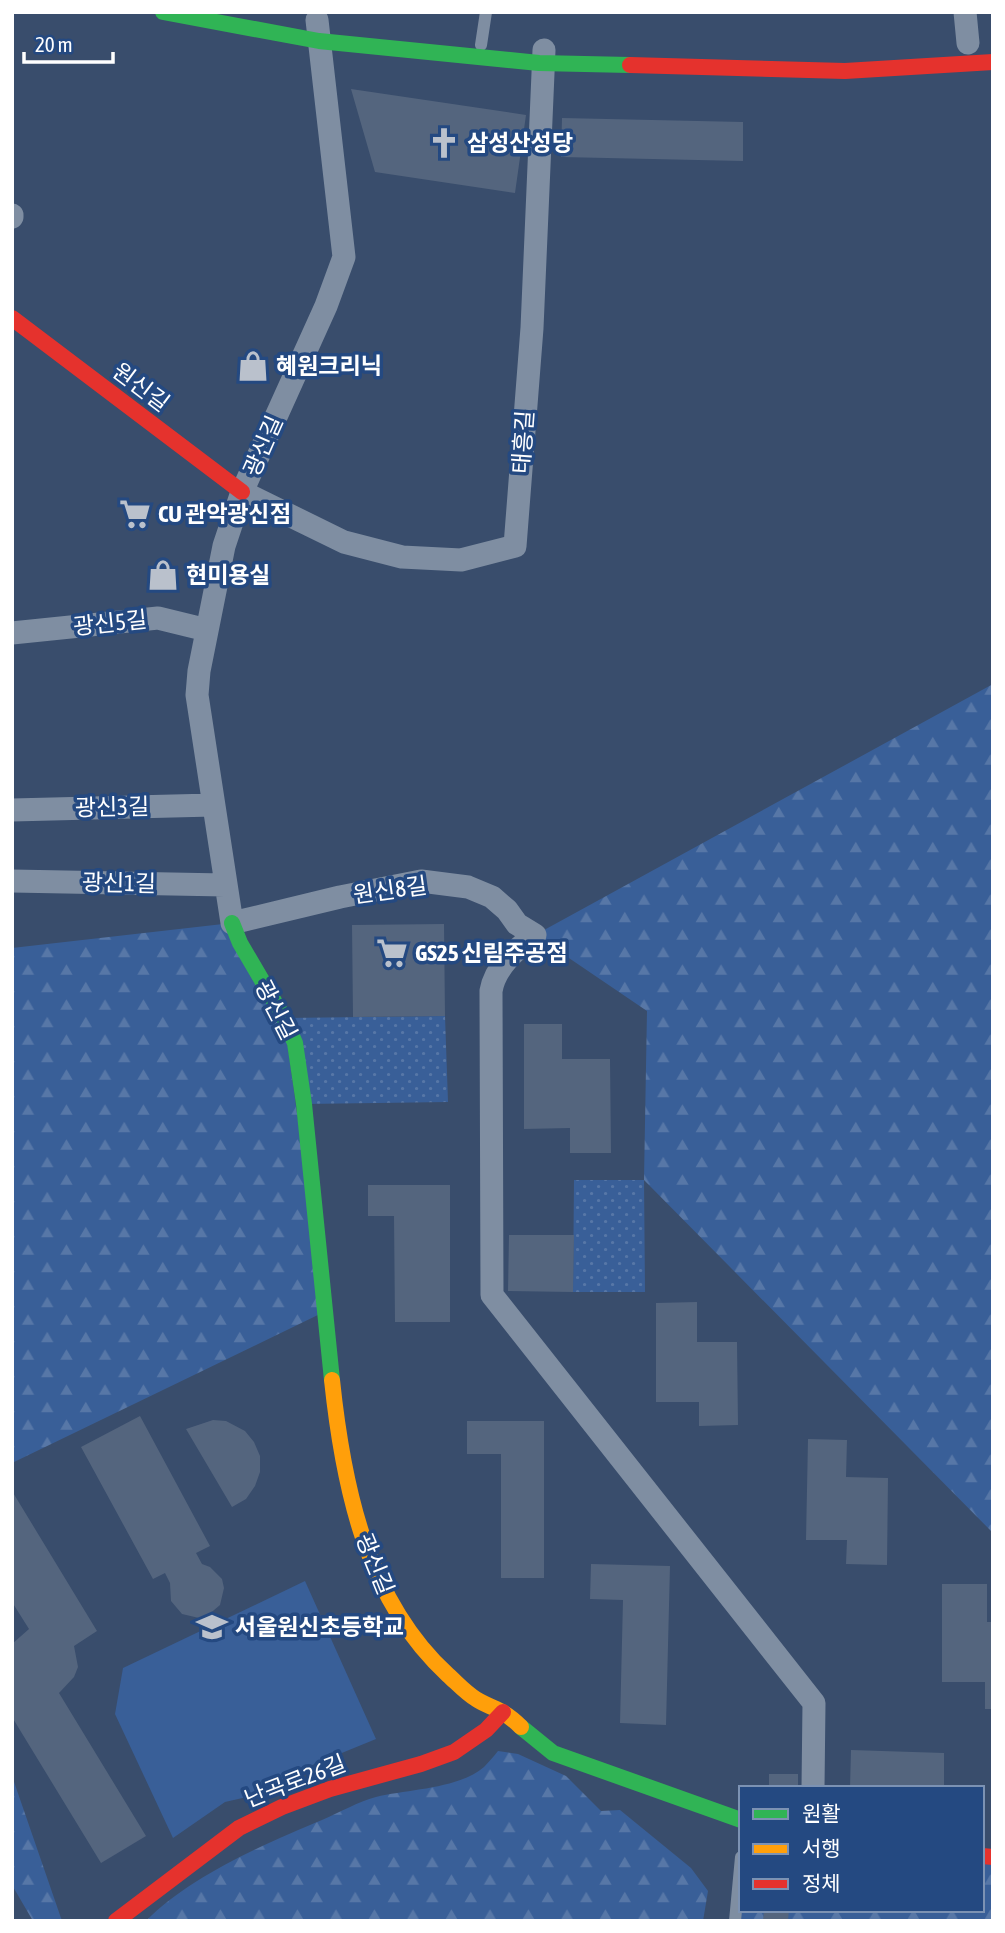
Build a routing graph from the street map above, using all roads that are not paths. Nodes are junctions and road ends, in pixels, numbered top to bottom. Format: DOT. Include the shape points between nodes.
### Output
graph roads {
  1 [pos="163,12"];
  2 [pos="486,12"];
  3 [pos="965,12"];
  4 [pos="318,25"];
  5 [pos="412,34"];
  6 [pos="968,43"];
  7 [pos="481,45"];
  8 [pos="720,51"];
  9 [pos="544,57"];
  10 [pos="993,62"];
  11 [pos="12,318"];
  12 [pos="242,492"];
  13 [pos="207,630"];
  14 [pos="12,633"];
  15 [pos="212,805"];
  16 [pos="12,810"];
  17 [pos="12,881"];
  18 [pos="225,885"];
  19 [pos="232,922"];
  20 [pos="503,1712"];
  21 [pos="813,1786"];
  22 [pos="739,1819"];
  23 [pos="739,1878"];
  24 [pos="116,1921"];
  25 [pos="735,1921"];
  1 -- 4 [label="street"];
  2 -- 7 [label="lane"];
  3 -- 6 [label="street"];
  4 -- 9 [label="street"];
  4 -- 12 [label="street, 광신길" via="344,257"];
  5 -- 7 [label="street"];
  7 -- 9 [label="street"];
  8 -- 9 [label="street"];
  9 -- 10 [label="street" via="845,71"];
  9 -- 12 [label="street, 태흥길" via="532,328 515,546 461,560 402,557 344,542"];
  11 -- 12 [label="street, 원신길"];
  12 -- 13 [label="street, 광신길" via="224,546"];
  13 -- 14 [label="street, 광신5길" via="158,618"];
  13 -- 15 [label="street, 광신길" via="197,695"];
  15 -- 16 [label="street, 광신3길"];
  15 -- 18 [label="street, 광신길"];
  17 -- 18 [label="street, 광신1길"];
  18 -- 19 [label="street, 광신길"];
  19 -- 20 [label="street, 광신길" via="295,1043 337,1430 363,1539 387,1596 429,1657 477,1700"];
  19 -- 21 [label="street, 원신8길" via="421,881 468,887 492,897 517,924 535,935 507,959 491,986 492,1295 814,1703"];
  20 -- 22 [label="street, 광신길" via="553,1752"];
  20 -- 24 [label="street, 난곡로26길" via="458,1752 358,1779 239,1828"];
  23 -- 25 [label="lane"];
}
